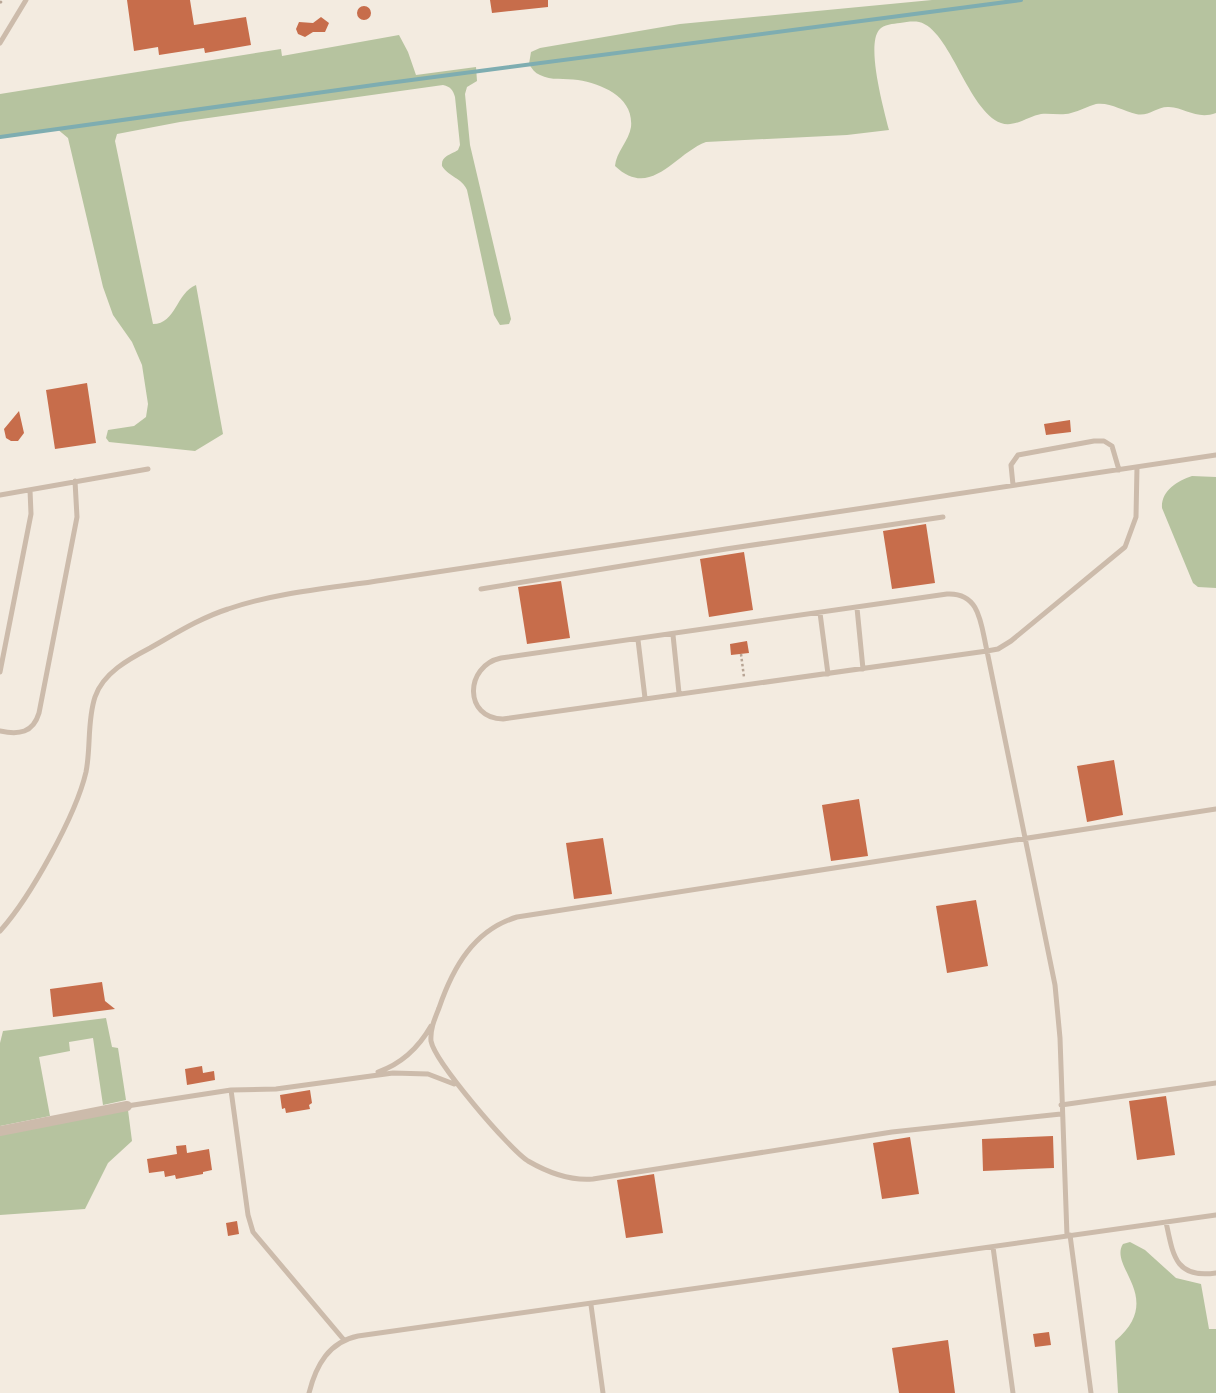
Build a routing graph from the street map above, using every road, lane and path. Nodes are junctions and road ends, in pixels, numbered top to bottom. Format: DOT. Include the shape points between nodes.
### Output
graph roads {
  1 [pos="3,0"];
  2 [pos="26,0"];
  3 [pos="0,3"];
  4 [pos="0,43"];
  5 [pos="1216,455"];
  6 [pos="1137,467"];
  7 [pos="148,470"];
  8 [pos="1119,470"];
  9 [pos="75,482"];
  10 [pos="1013,485"];
  11 [pos="30,490"];
  12 [pos="0,495"];
  13 [pos="942,517"];
  14 [pos="481,589"];
  15 [pos="856,608"];
  16 [pos="820,613"];
  17 [pos="672,635"];
  18 [pos="638,640"];
  19 [pos="987,651"];
  20 [pos="741,654"];
  21 [pos="863,669"];
  22 [pos="0,672"];
  23 [pos="828,674"];
  24 [pos="744,685"];
  25 [pos="679,693"];
  26 [pos="645,698"];
  27 [pos="0,731"];
  28 [pos="1216,809"];
  29 [pos="1024,839"];
  30 [pos="0,931"];
  31 [pos="435,1019"];
  32 [pos="370,1075"];
  33 [pos="1216,1083"];
  34 [pos="460,1087"];
  35 [pos="231,1090"];
  36 [pos="1060,1105"];
  37 [pos="127,1106"];
  38 [pos="1061,1114"];
  39 [pos="0,1131"];
  40 [pos="1216,1215"];
  41 [pos="1166,1222"];
  42 [pos="1068,1235"];
  43 [pos="993,1247"];
  44 [pos="1216,1273"];
  45 [pos="591,1305"];
  46 [pos="344,1340"];
  47 [pos="309,1393"];
  48 [pos="603,1393"];
  49 [pos="1013,1393"];
  50 [pos="1091,1393"];
  1 -- 3 [label="path"];
  2 -- 4 [label="lane"];
  5 -- 6 [label="lane"];
  6 -- 8 [label="lane"];
  6 -- 19 [label="lane" via="1136,517 1125,547 1007,645"];
  7 -- 9 [label="lane"];
  8 -- 10 [label="lane"];
  8 -- 10 [label="lane" via="1114,450 1099,440 1018,455 1011,465"];
  9 -- 11 [label="lane"];
  9 -- 27 [label="lane" via="77,517 39,713 35,723 23,733"];
  10 -- 30 [label="lane" via="257,600 216,613 135,656 102,684 93,706 86,770 79,794 44,865"];
  11 -- 12 [label="lane"];
  11 -- 22 [label="lane" via="31,514"];
  13 -- 14 [label="lane"];
  15 -- 16 [label="lane"];
  15 -- 19 [label="lane" via="947,594 962,596 970,600 977,610"];
  15 -- 21 [label="lane"];
  16 -- 17 [label="lane"];
  16 -- 23 [label="lane"];
  17 -- 18 [label="lane"];
  17 -- 25 [label="lane"];
  18 -- 26 [label="lane"];
  18 -- 26 [label="lane" via="496,659 476,676 473,694 484,712 498,719"];
  19 -- 21 [label="lane"];
  19 -- 29 [label="lane"];
  20 -- 24 [label="path"];
  21 -- 23 [label="lane"];
  23 -- 24 [label="lane"];
  24 -- 25 [label="lane"];
  25 -- 26 [label="lane"];
  28 -- 29 [label="lane"];
  29 -- 31 [label="lane" via="512,918 488,931 466,951"];
  29 -- 36 [label="lane" via="1054,978 1060,1038"];
  31 -- 32 [label="lane" via="403,1059"];
  31 -- 34 [label="lane" via="431,1034 434,1051"];
  32 -- 34 [label="lane" via="422,1073 440,1076"];
  32 -- 35 [label="lane" via="270,1090"];
  33 -- 36 [label="lane"];
  34 -- 38 [label="lane" via="524,1158 553,1172 583,1179 892,1132"];
  35 -- 37 [label="lane"];
  35 -- 46 [label="lane" via="253,1232"];
  36 -- 38 [label="lane"];
  37 -- 39 [label="street"];
  38 -- 42 [label="lane"];
  40 -- 41 [label="lane"];
  41 -- 42 [label="lane"];
  41 -- 44 [label="lane" via="1180,1266 1195,1274"];
  42 -- 43 [label="lane"];
  42 -- 50 [label="lane"];
  43 -- 45 [label="lane"];
  43 -- 49 [label="lane"];
  45 -- 46 [label="lane" via="364,1334"];
  45 -- 48 [label="lane"];
  46 -- 47 [label="lane" via="323,1358"];
}
